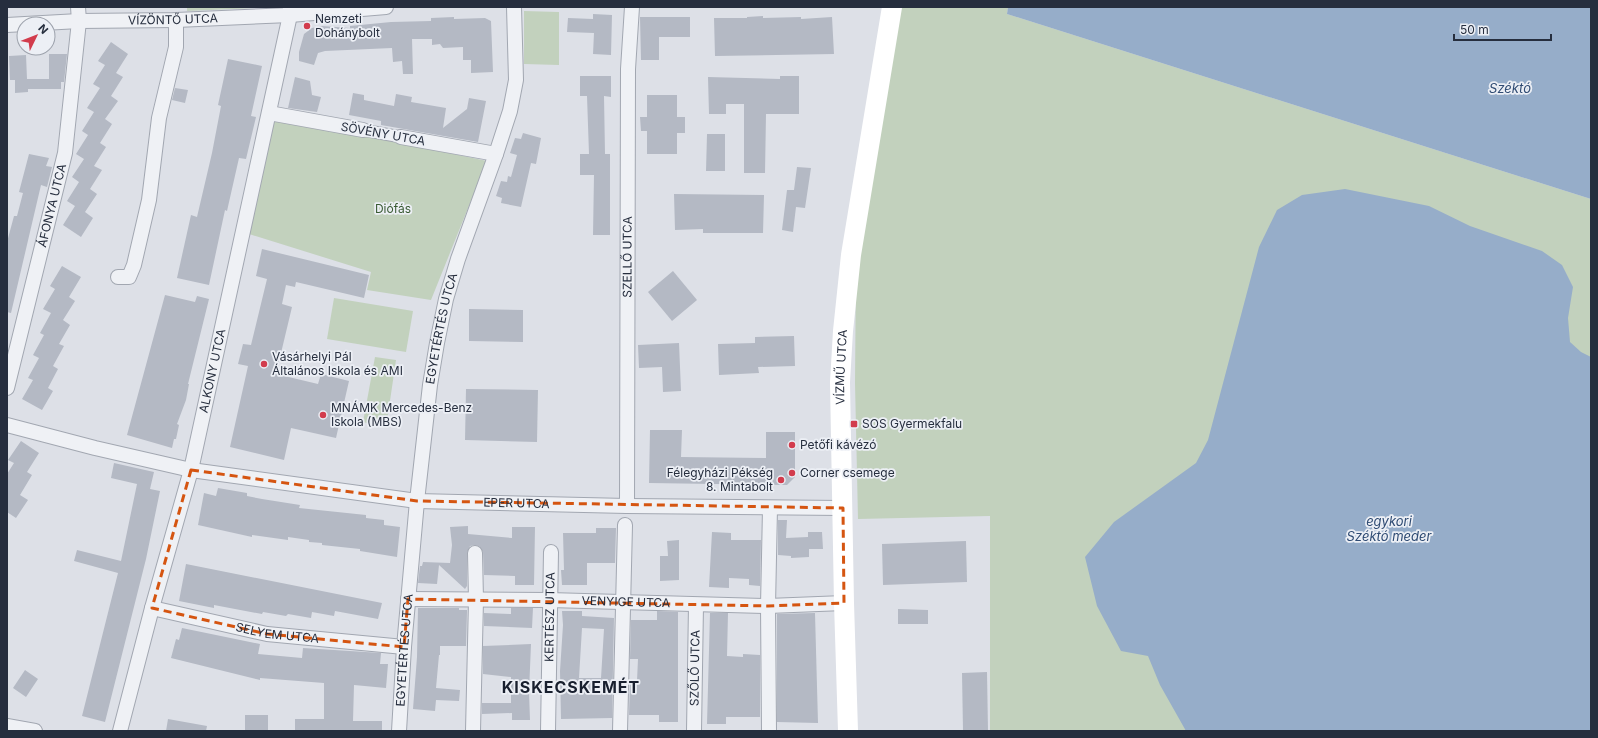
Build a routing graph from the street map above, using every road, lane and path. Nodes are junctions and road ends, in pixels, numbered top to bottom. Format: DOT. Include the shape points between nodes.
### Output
graph roads {
  1 [pos="386,7"];
  2 [pos="514,7"];
  3 [pos="632,7"];
  4 [pos="892,7"];
  5 [pos="290,11"];
  6 [pos="79,14"];
  7 [pos="176,20"];
  8 [pos="7,25"];
  9 [pos="269,113"];
  10 [pos="363,130"];
  11 [pos="400,137"];
  12 [pos="496,154"];
  13 [pos="118,277"];
  14 [pos="7,388"];
  15 [pos="7,425"];
  16 [pos="191,470"];
  17 [pos="417,501"];
  18 [pos="627,506"];
  19 [pos="770,508"];
  20 [pos="843,508"];
  21 [pos="625,525"];
  22 [pos="550,552"];
  23 [pos="475,553"];
  24 [pos="408,599"];
  25 [pos="476,600"];
  26 [pos="549,600"];
  27 [pos="623,602"];
  28 [pos="844,603"];
  29 [pos="696,605"];
  30 [pos="768,606"];
  31 [pos="152,608"];
  32 [pos="404,647"];
  33 [pos="7,726"];
  34 [pos="35,731"];
  35 [pos="120,731"];
  36 [pos="399,731"];
  37 [pos="473,731"];
  38 [pos="548,731"];
  39 [pos="620,731"];
  40 [pos="694,731"];
  41 [pos="769,731"];
  42 [pos="848,731"];
  1 -- 5 [label="street, VÍZÖNTŐ UTCA"];
  2 -- 12 [label="street, EGYETÉRTÉS UTCA" via="516,80 510,112"];
  3 -- 18 [label="street, SZELLŐ UTCA" via="628,69"];
  4 -- 20 [label="main road, VÍZMŰ UTCA" via="851,255 843,331 840,382"];
  5 -- 7 [label="street, VÍZÖNTŐ UTCA"];
  5 -- 9 [label="street, ALKONY UTCA"];
  6 -- 7 [label="street, VÍZÖNTŐ UTCA"];
  6 -- 8 [label="street, VÍZÖNTŐ UTCA"];
  6 -- 14 [label="street, ÁFONYA UTCA" via="65,153"];
  7 -- 13 [label="street" via="176,47 159,118 149,200 134,265 129,277"];
  9 -- 10 [label="street, SÖVÉNY UTCA"];
  9 -- 16 [label="street, ALKONY UTCA"];
  10 -- 11 [label="street, SÖVÉNY UTCA"];
  11 -- 12 [label="street, SÖVÉNY UTCA"];
  12 -- 17 [label="street, EGYETÉRTÉS UTCA" via="446,299 430,385"];
  15 -- 16 [label="street, EPER UTCA"];
  16 -- 17 [label="street, EPER UTCA" via="310,481"];
  16 -- 31 [label="street, ALKONY UTCA"];
  17 -- 18 [label="street, EPER UTCA"];
  17 -- 24 [label="street, EGYETÉRTÉS UTCA"];
  18 -- 19 [label="street, EPER UTCA"];
  19 -- 20 [label="street, EPER UTCA"];
  19 -- 30 [label="street"];
  20 -- 28 [label="main road, VÍZMŰ UTCA"];
  21 -- 27 [label="street"];
  22 -- 26 [label="street, KERTÉSZ UTCA"];
  23 -- 25 [label="street"];
  24 -- 25 [label="street, VENYIGE UTCA"];
  24 -- 32 [label="street, EGYETÉRTÉS UTCA"];
  25 -- 26 [label="street, VENYIGE UTCA"];
  25 -- 37 [label="street"];
  26 -- 27 [label="street, VENYIGE UTCA"];
  26 -- 38 [label="street, KERTÉSZ UTCA"];
  27 -- 29 [label="street, VENYIGE UTCA"];
  27 -- 39 [label="street"];
  28 -- 30 [label="street, VENYIGE UTCA"];
  28 -- 42 [label="main road, VÍZMŰ UTCA"];
  29 -- 30 [label="street, VENYIGE UTCA"];
  29 -- 40 [label="street, SZŐLŐ UTCA"];
  30 -- 41 [label="street"];
  31 -- 32 [label="street, SELYEM UTCA" via="267,634"];
  31 -- 35 [label="street, ALKONY UTCA"];
  32 -- 36 [label="street, EGYETÉRTÉS UTCA"];
  33 -- 34 [label="street"];
}
